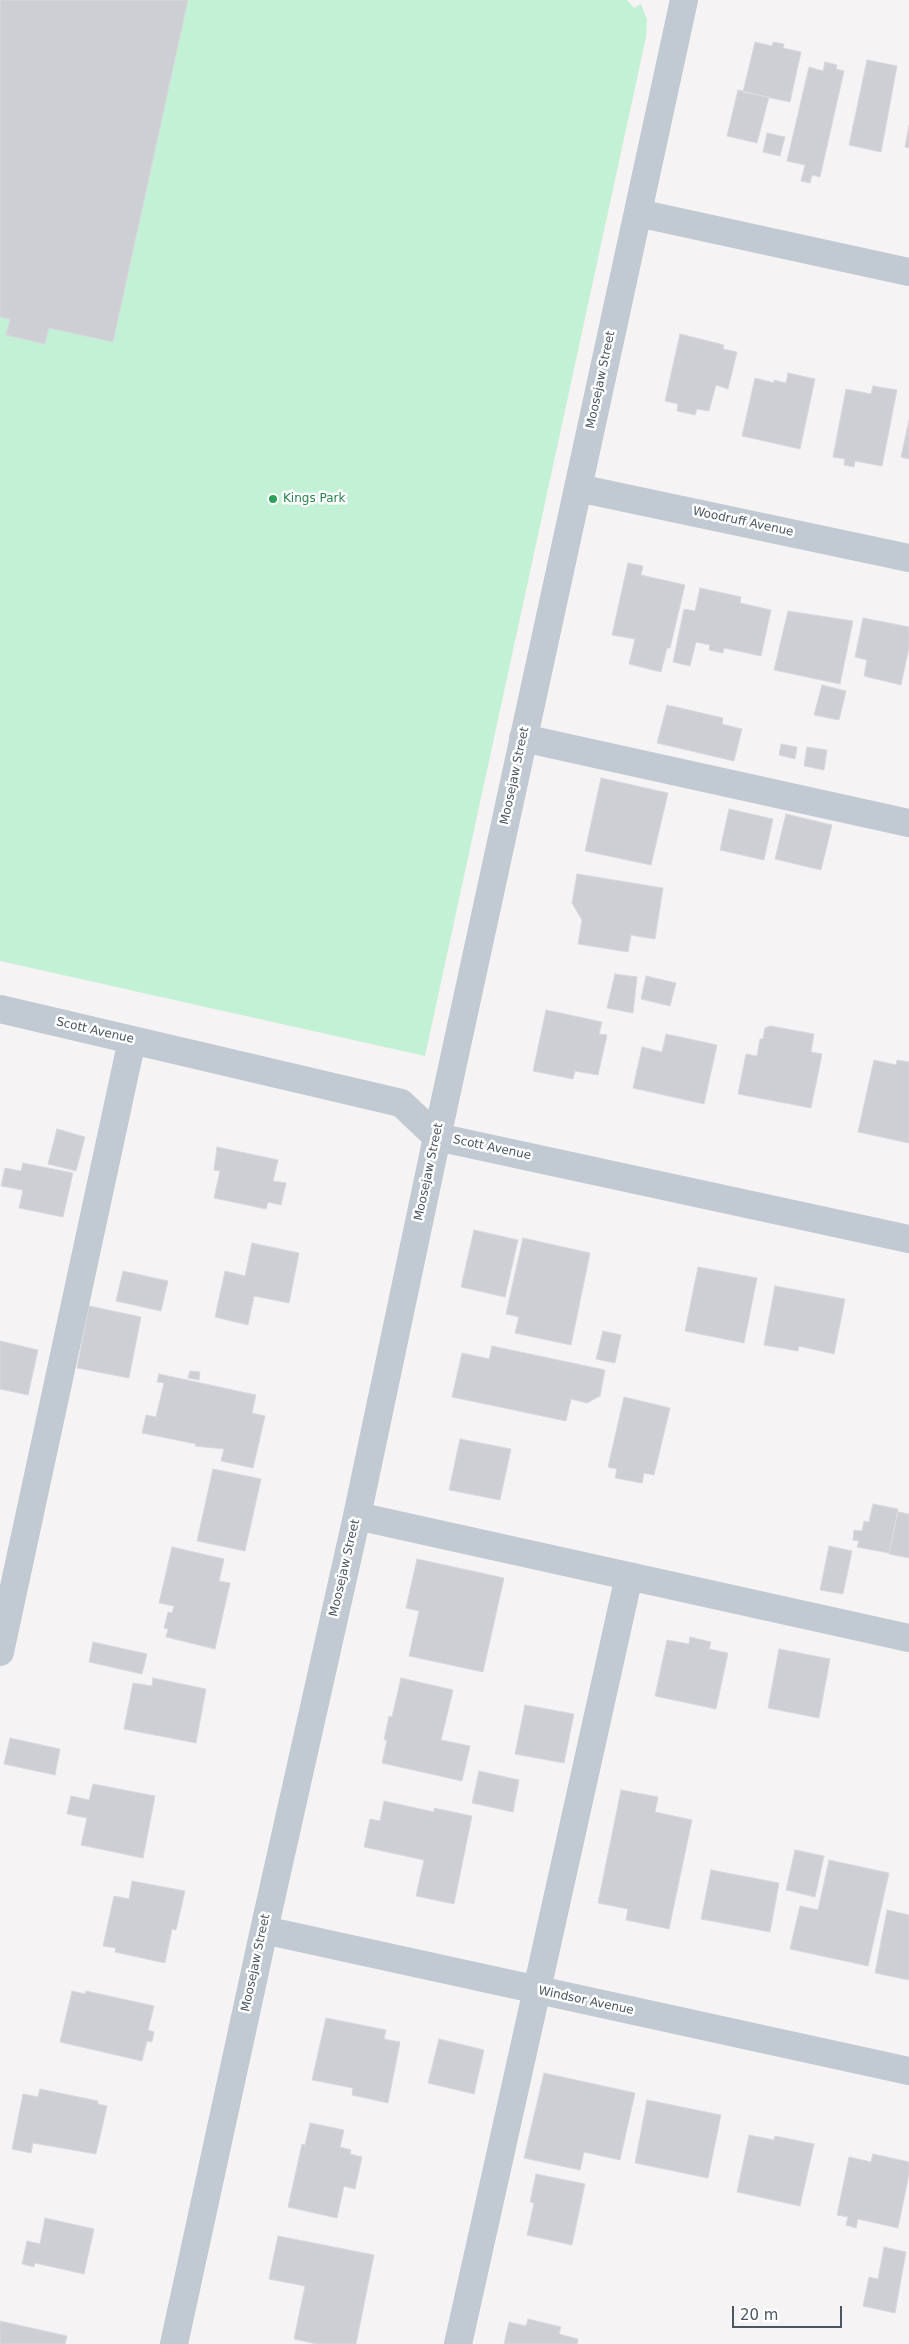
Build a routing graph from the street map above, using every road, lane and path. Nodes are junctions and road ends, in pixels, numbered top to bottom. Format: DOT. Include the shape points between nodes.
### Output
graph roads {
  1 [pos="684,0"];
  2 [pos="638,213"];
  3 [pos="909,272"];
  4 [pos="578,488"];
  5 [pos="909,558"];
  6 [pos="523,738"];
  7 [pos="909,823"];
  8 [pos="0,1009"];
  9 [pos="132,1040"];
  10 [pos="437,1136"];
  11 [pos="909,1239"];
  12 [pos="356,1516"];
  13 [pos="629,1576"];
  14 [pos="909,1638"];
  15 [pos="0,1652"];
  16 [pos="264,1930"];
  17 [pos="538,1991"];
  18 [pos="909,2071"];
  19 [pos="174,2344"];
  20 [pos="458,2344"];
  1 -- 2 [label="street, Moosejaw Street"];
  2 -- 3 [label="street"];
  2 -- 4 [label="street, Moosejaw Street"];
  4 -- 5 [label="street, Woodruff Avenue"];
  4 -- 6 [label="street, Moosejaw Street"];
  6 -- 7 [label="street"];
  6 -- 10 [label="street, Moosejaw Street"];
  8 -- 9 [label="street, Scott Avenue"];
  9 -- 10 [label="street, Scott Avenue" via="401,1103"];
  9 -- 15 [label="street"];
  10 -- 11 [label="street, Scott Avenue"];
  10 -- 12 [label="street, Moosejaw Street"];
  12 -- 13 [label="street"];
  12 -- 16 [label="street, Moosejaw Street"];
  13 -- 14 [label="street"];
  13 -- 17 [label="street"];
  16 -- 17 [label="street, Windsor Avenue"];
  16 -- 19 [label="street, Moosejaw Street"];
  17 -- 18 [label="street, Windsor Avenue"];
  17 -- 20 [label="street"];
}
